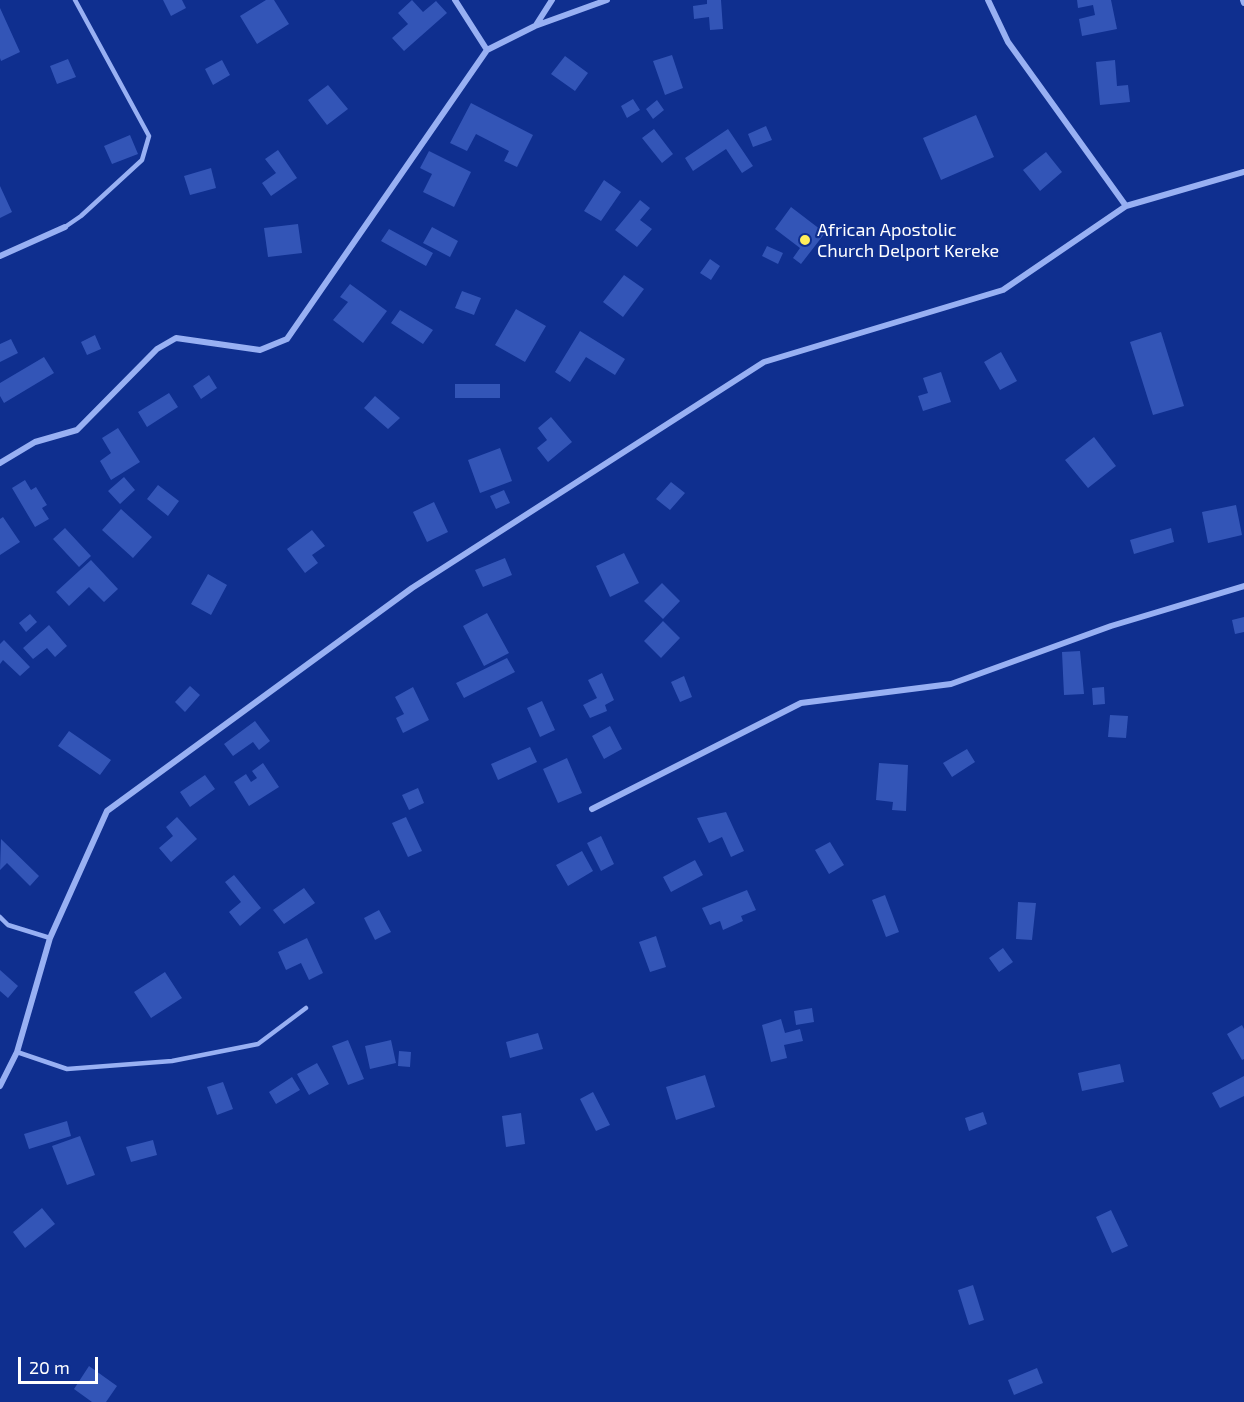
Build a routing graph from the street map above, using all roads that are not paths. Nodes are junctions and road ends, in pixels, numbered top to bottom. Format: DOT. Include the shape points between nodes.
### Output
graph roads {
  1 [pos="75,0"];
  2 [pos="454,0"];
  3 [pos="552,0"];
  4 [pos="607,0"];
  5 [pos="988,0"];
  6 [pos="535,26"];
  7 [pos="487,50"];
  8 [pos="1244,172"];
  9 [pos="1126,206"];
  10 [pos="65,226"];
  11 [pos="0,256"];
  12 [pos="0,463"];
  13 [pos="1244,586"];
  14 [pos="592,809"];
  15 [pos="0,917"];
  16 [pos="50,938"];
  17 [pos="306,1008"];
  18 [pos="17,1052"];
  19 [pos="0,1086"];
  1 -- 10 [label="lane" via="149,136 142,160"];
  2 -- 7 [label="street"];
  3 -- 6 [label="street"];
  4 -- 6 [label="street"];
  5 -- 9 [label="street" via="1008,42"];
  6 -- 7 [label="street"];
  7 -- 12 [label="street" via="287,339 260,350 176,338 157,349 77,430 35,442"];
  8 -- 9 [label="street"];
  9 -- 16 [label="street" via="1003,290 764,362 412,588 107,810"];
  10 -- 11 [label="street"];
  13 -- 14 [label="street" via="1111,626 951,684 801,703"];
  15 -- 16 [label="lane" via="8,925"];
  16 -- 18 [label="street"];
  17 -- 18 [label="lane" via="258,1044 172,1060 67,1069"];
  18 -- 19 [label="street"];
}
